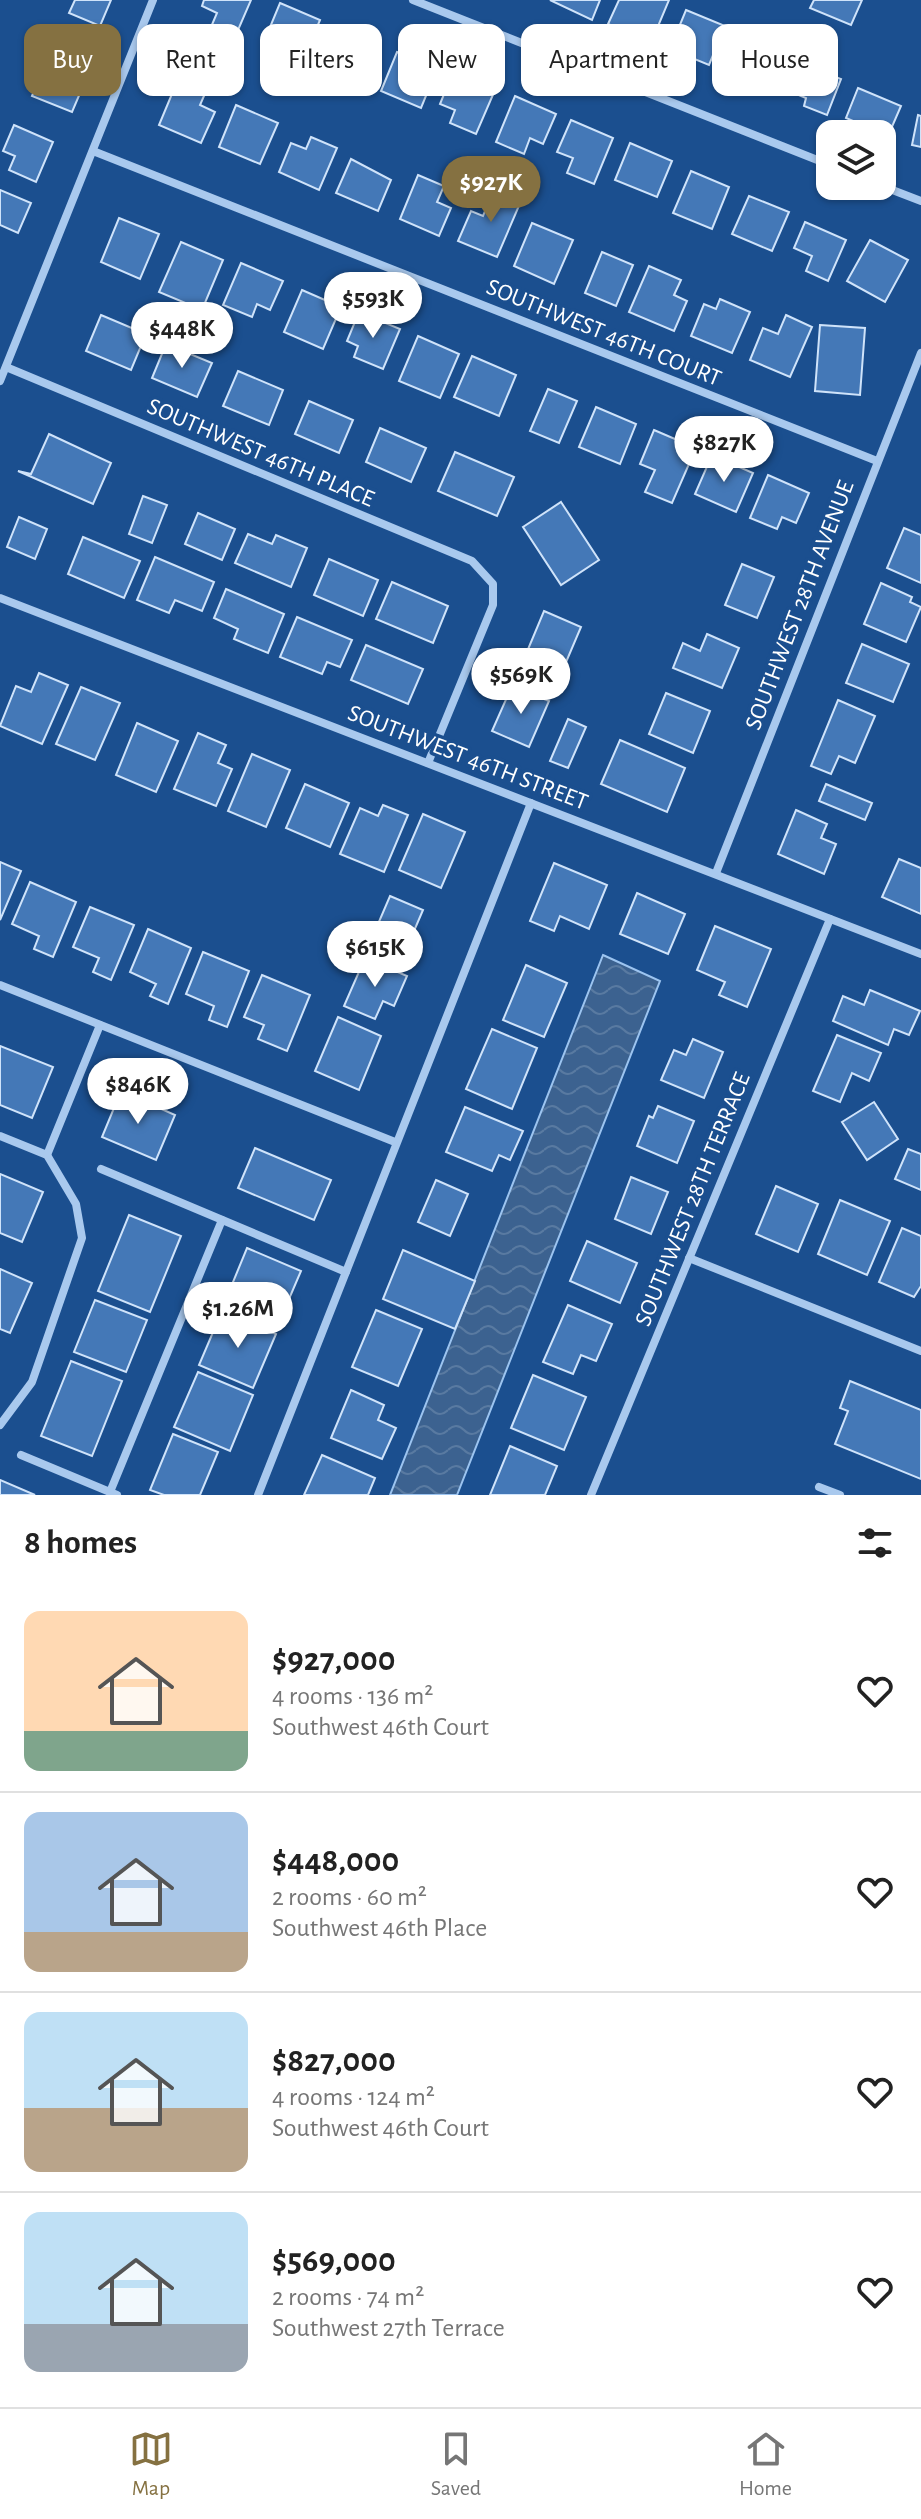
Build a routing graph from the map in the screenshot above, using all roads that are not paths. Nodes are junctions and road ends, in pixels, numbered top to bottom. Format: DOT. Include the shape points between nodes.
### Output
graph roads {
  1 [pos="153,0"];
  2 [pos="413,0"];
  3 [pos="93,151"];
  4 [pos="816,159"];
  5 [pos="896,191"];
  6 [pos="921,201"];
  7 [pos="921,353"];
  8 [pos="6,367"];
  9 [pos="0,381"];
  10 [pos="877,461"];
  11 [pos="0,598"];
  12 [pos="428,763"];
  13 [pos="531,803"];
  14 [pos="716,873"];
  15 [pos="830,919"];
  16 [pos="921,954"];
  17 [pos="0,985"];
  18 [pos="100,1025"];
  19 [pos="0,1136"];
  20 [pos="395,1142"];
  21 [pos="47,1155"];
  22 [pos="101,1169"];
  23 [pos="222,1220"];
  24 [pos="689,1258"];
  25 [pos="346,1272"];
  26 [pos="921,1351"];
  27 [pos="0,1425"];
  28 [pos="21,1455"];
  29 [pos="819,1487"];
  30 [pos="114,1494"];
  31 [pos="258,1495"];
  32 [pos="591,1495"];
  33 [pos="840,1495"];
  1 -- 3 [label="street"];
  2 -- 4 [label="street"];
  3 -- 8 [label="street"];
  3 -- 10 [label="street, SOUTHWEST 46TH COURT"];
  5 -- 6 [label="street"];
  7 -- 10 [label="street, SOUTHWEST 28TH AVENUE"];
  8 -- 9 [label="street"];
  8 -- 12 [label="street, SOUTHWEST 46TH PLACE" via="472,561 493,584 493,605"];
  10 -- 14 [label="street, SOUTHWEST 28TH AVENUE"];
  11 -- 12 [label="street, SOUTHWEST 46TH STREET"];
  12 -- 13 [label="street, SOUTHWEST 46TH STREET"];
  13 -- 14 [label="street, SOUTHWEST 46TH STREET"];
  13 -- 20 [label="street"];
  14 -- 15 [label="street, SOUTHWEST 46TH STREET"];
  15 -- 16 [label="street, SOUTHWEST 46TH STREET"];
  15 -- 24 [label="street, SOUTHWEST 28TH TERRACE"];
  17 -- 18 [label="street"];
  18 -- 20 [label="street"];
  18 -- 21 [label="street"];
  19 -- 21 [label="street"];
  20 -- 25 [label="street"];
  21 -- 27 [label="street" via="76,1204 82,1238 32,1382"];
  22 -- 23 [label="street"];
  23 -- 25 [label="street"];
  23 -- 30 [label="street"];
  24 -- 26 [label="street"];
  24 -- 32 [label="street, SOUTHWEST 28TH TERRACE"];
  25 -- 31 [label="street"];
  28 -- 30 [label="street"];
  29 -- 33 [label="street"];
}
